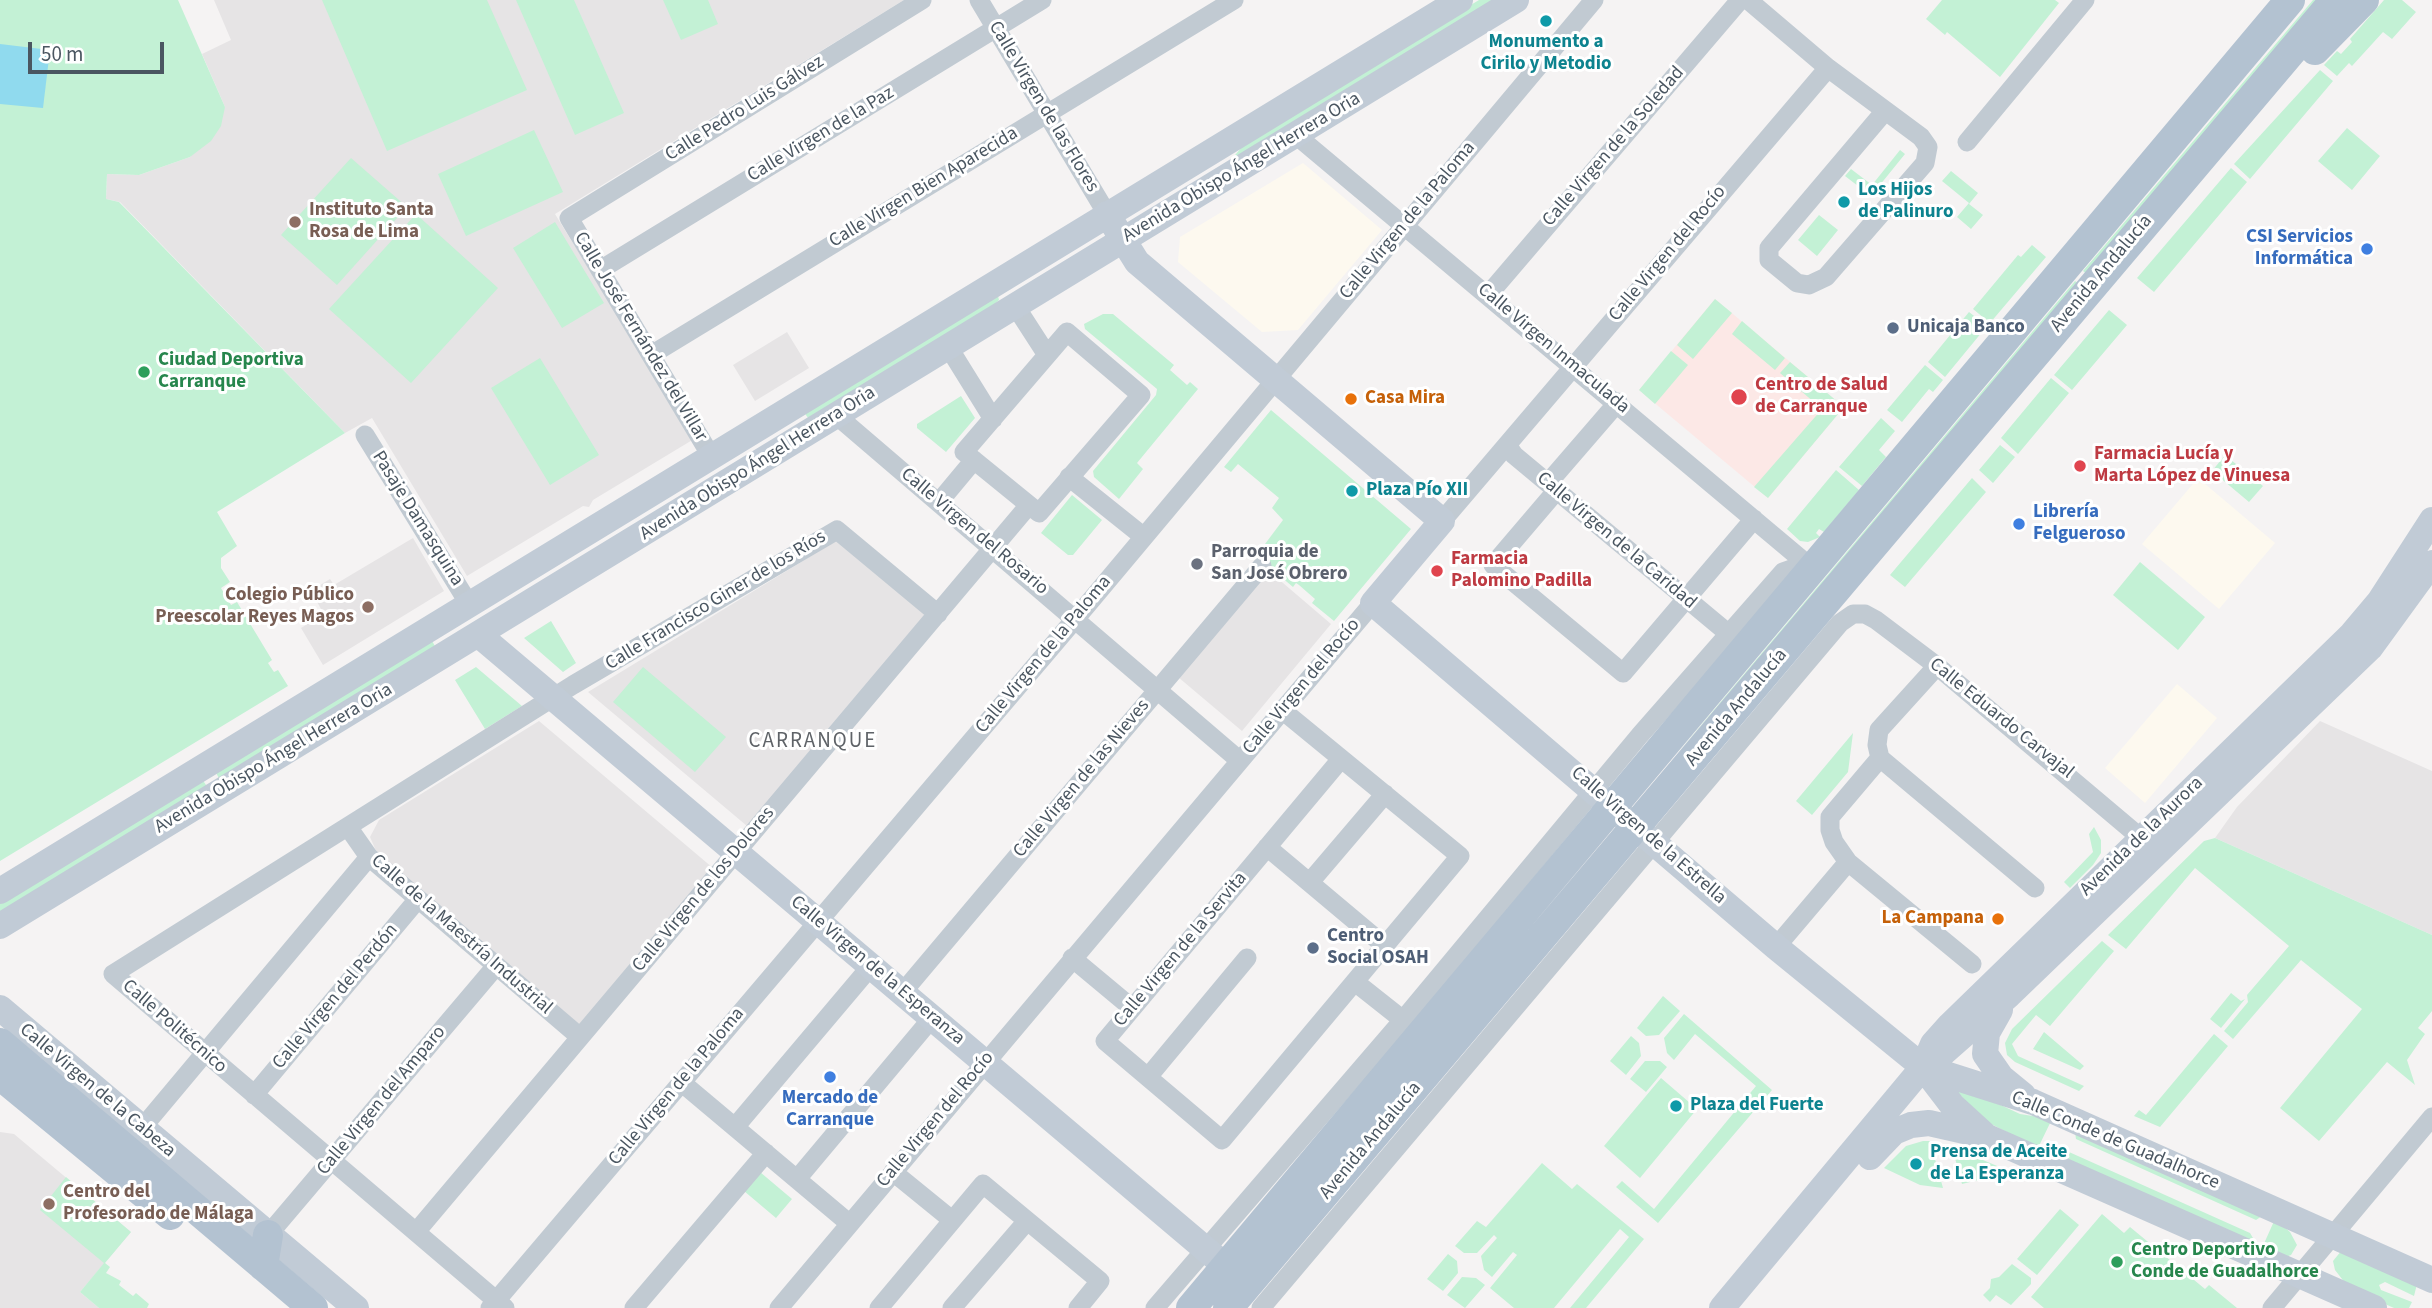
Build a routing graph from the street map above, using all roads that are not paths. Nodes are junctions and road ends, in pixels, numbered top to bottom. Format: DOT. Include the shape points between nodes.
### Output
graph roads {
  1 [pos="922,0"];
  2 [pos="979,0"];
  3 [pos="1042,0"];
  4 [pos="1234,0"];
  5 [pos="1460,0"];
  6 [pos="1516,0"];
  7 [pos="1594,0"];
  8 [pos="1740,0"];
  9 [pos="1748,0"];
  10 [pos="2085,0"];
  11 [pos="2267,0"];
  12 [pos="2290,0"];
  13 [pos="2335,0"];
  14 [pos="2364,0"];
  15 [pos="996,29"];
  16 [pos="1828,68"];
  17 [pos="2243,106"];
  18 [pos="1885,111"];
  19 [pos="1047,114"];
  20 [pos="1297,136"];
  21 [pos="1967,142"];
  22 [pos="2152,162"];
  23 [pos="1107,214"];
  24 [pos="569,218"];
  25 [pos="1404,226"];
  26 [pos="1124,241"];
  27 [pos="600,270"];
  28 [pos="1488,295"];
  29 [pos="1016,307"];
  30 [pos="948,348"];
  31 [pos="651,355"];
  32 [pos="1047,355"];
  33 [pos="1573,366"];
  34 [pos="1276,378"];
  35 [pos="1618,402"];
  36 [pos="836,415"];
  37 [pos="993,418"];
  38 [pos="365,435"];
  39 [pos="1507,445"];
  40 [pos="711,456"];
  41 [pos="974,460"];
  42 [pos="1069,477"];
  43 [pos="1553,486"];
  44 [pos="939,502"];
  45 [pos="1029,505"];
  46 [pos="1754,519"];
  47 [pos="2432,520"];
  48 [pos="1442,521"];
  49 [pos="1144,537"];
  50 [pos="994,549"];
  51 [pos="1814,561"];
  52 [pos="2432,563"];
  53 [pos="1262,566"];
  54 [pos="510,578"];
  55 [pos="1685,598"];
  56 [pos="2379,602"];
  57 [pos="1373,603"];
  58 [pos="469,604"];
  59 [pos="2405,604"];
  60 [pos="938,614"];
  61 [pos="1853,614"];
  62 [pos="1076,618"];
  63 [pos="1729,634"];
  64 [pos="479,635"];
  65 [pos="1937,666"];
  66 [pos="1158,690"];
  67 [pos="554,698"];
  68 [pos="1282,709"];
  69 [pos="1880,758"];
  70 [pos="1341,759"];
  71 [pos="1239,760"];
  72 [pos="1385,794"];
  73 [pos="1604,798"];
  74 [pos="348,827"];
  75 [pos="1646,835"];
  76 [pos="2141,838"];
  77 [pos="1267,847"];
  78 [pos="737,852"];
  79 [pos="369,857"];
  80 [pos="1849,862"];
  81 [pos="1310,883"];
  82 [pos="2035,888"];
  83 [pos="0,891"];
  84 [pos="418,899"];
  85 [pos="817,921"];
  86 [pos="0,926"];
  87 [pos="1385,946"];
  88 [pos="1776,947"];
  89 [pos="1073,958"];
  90 [pos="1247,958"];
  91 [pos="1972,964"];
  92 [pos="496,966"];
  93 [pos="871,966"];
  94 [pos="1355,982"];
  95 [pos="902,993"];
  96 [pos="2009,995"];
  97 [pos="0,1008"];
  98 [pos="1132,1008"];
  99 [pos="932,1018"];
  100 [pos="1403,1020"];
  101 [pos="580,1037"];
  102 [pos="0,1043"];
  103 [pos="205,1053"];
  104 [pos="984,1062"];
  105 [pos="1923,1067"];
  106 [pos="0,1076"];
  107 [pos="1148,1077"];
  108 [pos="681,1082"];
  109 [pos="254,1095"];
  110 [pos="2033,1102"];
  111 [pos="2432,1117"];
  112 [pos="735,1127"];
  113 [pos="142,1128"];
  114 [pos="1987,1137"];
  115 [pos="766,1153"];
  116 [pos="331,1161"];
  117 [pos="893,1172"];
  118 [pos="797,1179"];
  119 [pos="1822,1191"];
  120 [pos="953,1220"];
  121 [pos="1027,1221"];
  122 [pos="850,1224"];
  123 [pos="416,1232"];
  124 [pos="2334,1234"];
  125 [pos="268,1235"];
  126 [pos="263,1266"];
  127 [pos="2301,1273"];
  128 [pos="2432,1280"];
  129 [pos="1247,1287"];
  130 [pos="497,1306"];
  131 [pos="881,1307"];
  132 [pos="283,1308"];
  133 [pos="313,1308"];
  134 [pos="356,1308"];
  135 [pos="634,1308"];
  136 [pos="779,1308"];
  137 [pos="952,1308"];
  138 [pos="1078,1308"];
  139 [pos="1155,1308"];
  140 [pos="1191,1308"];
  141 [pos="1228,1308"];
  142 [pos="1722,1308"];
  143 [pos="2272,1308"];
  144 [pos="2374,1308"];
  1 -- 24 [label="street, Calle Pedro Luis Gálvez"];
  2 -- 15 [label="street, Calle Virgen de las Flores"];
  3 -- 15 [label="street, Calle Virgen de la Paz"];
  4 -- 19 [label="street, Calle Virgen Bien Aparecida"];
  5 -- 23 [label="main road, Avenida Obispo Ángel Herrera Oria"];
  6 -- 20 [label="main road, Avenida Obispo Ángel Herrera Oria"];
  7 -- 25 [label="street, Calle Virgen de la Paloma"];
  8 -- 28 [label="street, Calle Virgen de la Soledad"];
  9 -- 16 [label="street"];
  10 -- 21 [label="street"];
  11 -- 22 [label="main road" via="2202,82"];
  12 -- 22 [label="main road, Avenida Andalucía"];
  13 -- 17 [label="main road, Avenida Andalucía"];
  14 -- 17 [label="main road, Avenida Andalucía" via="2299,64"];
  15 -- 19 [label="street, Calle Virgen de las Flores"];
  15 -- 27 [label="street, Calle Virgen de la Paz"];
  16 -- 18 [label="street"];
  16 -- 33 [label="street, Calle Virgen del Rocío"];
  17 -- 75 [label="main road, Avenida Andalucía"];
  18 -- 18 [label="street" via="1769,248 1769,260 1797,283 1809,285 1826,277 1925,163 1928,147 1921,136"];
  19 -- 23 [label="street, Calle Virgen de las Flores"];
  19 -- 31 [label="street, Calle Virgen Bien Aparecida"];
  20 -- 25 [label="street, Calle Virgen Inmaculada"];
  20 -- 26 [label="main road, Avenida Obispo Ángel Herrera Oria"];
  22 -- 51 [label="main road, Avenida Andalucía"];
  23 -- 26 [label="main road"];
  23 -- 40 [label="main road, Avenida Obispo Ángel Herrera Oria"];
  24 -- 27 [label="street, Calle José Fernández del Villar"];
  25 -- 28 [label="street, Calle Virgen Inmaculada"];
  25 -- 34 [label="street, Calle Virgen de la Paloma"];
  26 -- 29 [label="main road, Avenida Obispo Ángel Herrera Oria"];
  26 -- 34 [label="main road" via="1137,262"];
  27 -- 31 [label="street, Calle José Fernández del Villar"];
  28 -- 33 [label="street, Calle Virgen Inmaculada"];
  29 -- 30 [label="main road, Avenida Obispo Ángel Herrera Oria"];
  29 -- 32 [label="street"];
  30 -- 36 [label="main road, Avenida Obispo Ángel Herrera Oria"];
  30 -- 37 [label="street"];
  31 -- 40 [label="street, Calle José Fernández del Villar"];
  32 -- 37 [label="street"];
  32 -- 42 [label="street" via="1067,332 1141,395"];
  33 -- 35 [label="street, Calle Virgen Inmaculada"];
  33 -- 39 [label="street, Calle Virgen del Rocío"];
  34 -- 48 [label="main road"];
  34 -- 49 [label="street, Calle Virgen de la Paloma"];
  35 -- 43 [label="street"];
  35 -- 46 [label="street, Calle Virgen Inmaculada"];
  36 -- 44 [label="street, Calle Virgen del Rosario"];
  36 -- 64 [label="main road, Avenida Obispo Ángel Herrera Oria"];
  37 -- 41 [label="street" via="964,452"];
  38 -- 58 [label="street, Pasaje Damasquina"];
  39 -- 43 [label="street, Calle Virgen de la Caridad" via="1514,456"];
  39 -- 48 [label="street, Calle Virgen del Rocío"];
  40 -- 54 [label="main road, Avenida Obispo Ángel Herrera Oria"];
  41 -- 44 [label="street"];
  41 -- 45 [label="street"];
  42 -- 45 [label="street" via="1039,513"];
  42 -- 49 [label="street"];
  43 -- 55 [label="street, Calle Virgen de la Caridad"];
  43 -- 55 [label="street" via="1493,565 1623,673"];
  44 -- 50 [label="street, Calle Virgen del Rosario"];
  45 -- 50 [label="street, Calle Virgen de los Dolores"];
  46 -- 51 [label="street, Calle Virgen Inmaculada"];
  46 -- 55 [label="street"];
  47 -- 56 [label="main road, Avenida de la Aurora"];
  48 -- 57 [label="main road, Calle Virgen del Rocío"];
  49 -- 62 [label="street, Calle Virgen de la Paloma"];
  50 -- 60 [label="street, Calle Virgen de los Dolores"];
  50 -- 62 [label="street, Calle Virgen del Rosario"];
  51 -- 63 [label="street, Avenida Andalucía" via="1783,572"];
  51 -- 73 [label="main road, Avenida Andalucía"];
  52 -- 59 [label="main road, Avenida de la Aurora"];
  53 -- 66 [label="street, Calle Virgen de las Nieves"];
  54 -- 58 [label="main road, Avenida Obispo Ángel Herrera Oria"];
  54 -- 64 [label="main road" via="481,623"];
  55 -- 63 [label="street, Calle Virgen de la Caridad"];
  56 -- 59 [label="main road"];
  56 -- 76 [label="main road, Avenida de la Aurora"];
  57 -- 68 [label="street, Calle Virgen del Rocío"];
  57 -- 73 [label="main road, Calle Virgen de la Estrella"];
  58 -- 83 [label="main road, Avenida Obispo Ángel Herrera Oria"];
  59 -- 96 [label="main road, Avenida de la Aurora" via="2371,648"];
  60 -- 67 [label="street, Calle Francisco Giner de los Ríos" via="837,530"];
  60 -- 78 [label="street, Calle Virgen de los Dolores"];
  61 -- 65 [label="street, Calle Eduardo Carvajal" via="1876,620"];
  61 -- 75 [label="street, Avenida Andalucía"];
  62 -- 66 [label="street, Calle Virgen del Rosario"];
  62 -- 85 [label="street, Calle Virgen de la Paloma"];
  63 -- 73 [label="street, Avenida Andalucía"];
  64 -- 67 [label="main road, Calle Virgen de la Esperanza"];
  64 -- 86 [label="main road, Avenida Obispo Ángel Herrera Oria"];
  65 -- 69 [label="street" via="1880,730"];
  65 -- 76 [label="street, Calle Eduardo Carvajal"];
  66 -- 71 [label="street, Calle Virgen del Rosario"];
  66 -- 95 [label="street, Calle Virgen de las Nieves"];
  67 -- 74 [label="street, Calle Politécnico"];
  67 -- 78 [label="main road, Calle Virgen de la Esperanza"];
  68 -- 70 [label="street, Calle Virgen de la Servita"];
  68 -- 71 [label="street, Calle Virgen del Rocío"];
  69 -- 80 [label="street" via="1830,817 1834,842"];
  69 -- 82 [label="street"];
  70 -- 72 [label="street, Calle Virgen de la Servita"];
  70 -- 77 [label="street, Calle Virgen de la Servita"];
  71 -- 89 [label="street, Calle Virgen del Rocío"];
  72 -- 81 [label="street"];
  72 -- 87 [label="street, Calle Virgen de la Servita" via="1460,856"];
  73 -- 75 [label="main road, Calle Virgen de la Estrella"];
  73 -- 100 [label="street, Avenida Andalucía"];
  73 -- 129 [label="main road, Avenida Andalucía"];
  74 -- 79 [label="street, Calle de la Maestría Industrial"];
  74 -- 103 [label="street, Calle Politécnico" via="113,974"];
  75 -- 88 [label="main road, Calle Virgen de la Estrella"];
  75 -- 129 [label="main road, Avenida Andalucía"];
  76 -- 105 [label="main road, Avenida de la Aurora" via="1950,1025 1933,1044"];
  77 -- 81 [label="street"];
  77 -- 98 [label="street, Calle Virgen de la Servita"];
  78 -- 85 [label="main road, Calle Virgen de la Esperanza"];
  78 -- 101 [label="street, Calle Virgen de los Dolores"];
  79 -- 84 [label="street, Calle de la Maestría Industrial"];
  79 -- 103 [label="street"];
  80 -- 88 [label="street"];
  80 -- 91 [label="street"];
  81 -- 87 [label="street"];
  84 -- 92 [label="street, Calle de la Maestría Industrial"];
  84 -- 109 [label="street, Calle Virgen del Perdón"];
  85 -- 93 [label="main road, Calle Virgen de la Esperanza"];
  85 -- 108 [label="street, Calle Virgen de la Paloma"];
  87 -- 94 [label="street, Calle Virgen de la Servita"];
  88 -- 105 [label="main road, Calle Virgen de la Estrella"];
  89 -- 98 [label="street"];
  89 -- 104 [label="street, Calle Virgen del Rocío"];
  90 -- 107 [label="street"];
  92 -- 101 [label="street, Calle de la Maestría Industrial"];
  92 -- 116 [label="street, Calle Virgen del Amparo"];
  93 -- 95 [label="main road, Calle Virgen de la Esperanza"];
  93 -- 112 [label="street"];
  94 -- 100 [label="street"];
  94 -- 107 [label="street, Calle Virgen de la Servita" via="1222,1140"];
  95 -- 99 [label="main road, Calle Virgen de la Esperanza"];
  96 -- 105 [label="main road, Avenida de la Aurora" via="1942,1057"];
  96 -- 110 [label="main road, Avenida de la Aurora" via="1987,1032 1985,1054 2001,1077"];
  97 -- 113 [label="main road, Calle Virgen de la Cabeza"];
  98 -- 107 [label="street, Calle Virgen de la Servita" via="1105,1041"];
  99 -- 104 [label="main road, Calle Virgen de la Esperanza"];
  99 -- 118 [label="street"];
  100 -- 129 [label="street, Avenida Andalucía"];
  101 -- 123 [label="street, Calle Virgen de los Dolores"];
  102 -- 126 [label="main road, Calle Virgen de la Cabeza"];
  103 -- 109 [label="street, Calle Politécnico"];
  103 -- 113 [label="street"];
  104 -- 117 [label="street, Calle Virgen del Rocío"];
  104 -- 129 [label="main road, Calle Virgen de la Esperanza"];
  105 -- 110 [label="main road, Calle Conde de Guadalhorce"];
  105 -- 114 [label="main road" via="1952,1105"];
  105 -- 119 [label="main road"];
  106 -- 132 [label="main road"];
  108 -- 112 [label="street"];
  108 -- 130 [label="street, Calle Virgen de la Paloma"];
  109 -- 116 [label="street, Calle Politécnico"];
  110 -- 124 [label="main road, Calle Conde de Guadalhorce"];
  111 -- 124 [label="street"];
  112 -- 115 [label="street"];
  113 -- 125 [label="main road, Calle Virgen de la Cabeza"];
  114 -- 119 [label="main road" via="1929,1123 1911,1125 1894,1132 1858,1170"];
  114 -- 127 [label="main road"];
  115 -- 118 [label="street"];
  115 -- 135 [label="street"];
  116 -- 123 [label="street, Calle Politécnico"];
  116 -- 125 [label="street, Calle Virgen del Amparo"];
  117 -- 120 [label="street"];
  117 -- 122 [label="street, Calle Virgen del Rocío"];
  118 -- 122 [label="street"];
  119 -- 142 [label="main road"];
  120 -- 121 [label="street" via="983,1184"];
  120 -- 131 [label="street"];
  121 -- 137 [label="street"];
  121 -- 138 [label="street" via="1100,1281"];
  122 -- 136 [label="street, Calle Virgen del Rocío"];
  123 -- 130 [label="street, Calle Politécnico"];
  124 -- 127 [label="street"];
  124 -- 128 [label="main road, Calle Conde de Guadalhorce"];
  125 -- 126 [label="main road"];
  125 -- 134 [label="main road, Calle Virgen de la Cabeza"];
  126 -- 133 [label="main road, Calle Virgen de la Cabeza"];
  127 -- 143 [label="street"];
  127 -- 144 [label="main road"];
  129 -- 139 [label="street, Avenida Andalucía"];
  129 -- 140 [label="main road, Avenida Andalucía"];
  129 -- 141 [label="main road, Avenida Andalucía"];
}
